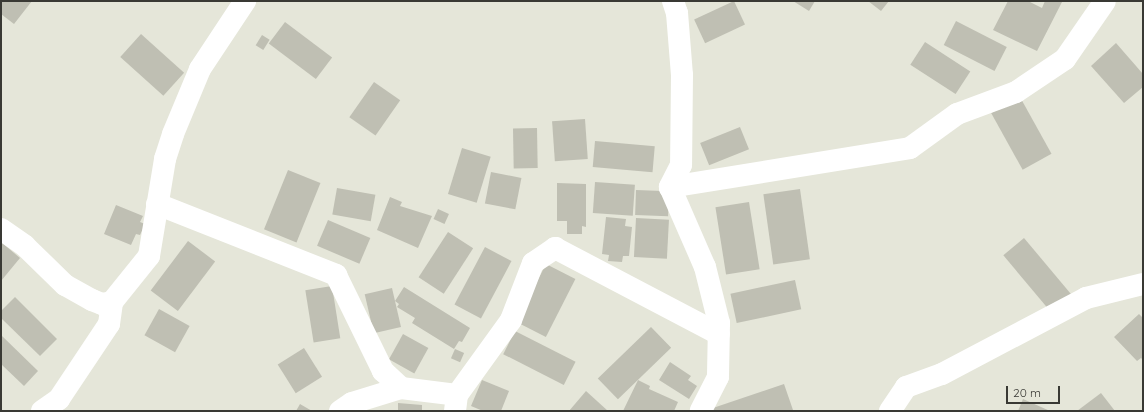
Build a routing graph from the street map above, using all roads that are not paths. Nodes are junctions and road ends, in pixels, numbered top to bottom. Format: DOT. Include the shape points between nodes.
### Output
graph roads {
  1 [pos="245,1"];
  2 [pos="673,1"];
  3 [pos="1105,1"];
  4 [pos="670,187"];
  5 [pos="157,204"];
  6 [pos="1,229"];
  7 [pos="1143,284"];
  8 [pos="112,302"];
  9 [pos="719,334"];
  10 [pos="401,388"];
  11 [pos="456,403"];
  12 [pos="42,411"];
  13 [pos="340,411"];
  14 [pos="701,411"];
  15 [pos="890,411"];
  1 -- 5 [label="street" via="200,68 167,152"];
  2 -- 4 [label="street" via="678,13 682,75 681,165"];
  3 -- 4 [label="street" via="1065,59 1016,92 957,114 910,148"];
  4 -- 9 [label="street" via="705,267 719,323"];
  5 -- 8 [label="street" via="149,256"];
  5 -- 10 [label="street" via="336,274 383,371"];
  6 -- 8 [label="street" via="25,246 65,285 102,304"];
  7 -- 15 [label="street" via="1086,298 942,374 906,387"];
  8 -- 12 [label="street" via="109,324 59,399"];
  9 -- 11 [label="street" via="555,248 533,263 512,320"];
  9 -- 14 [label="street" via="718,377"];
  10 -- 11 [label="street"];
  10 -- 13 [label="street" via="352,403"];
}
